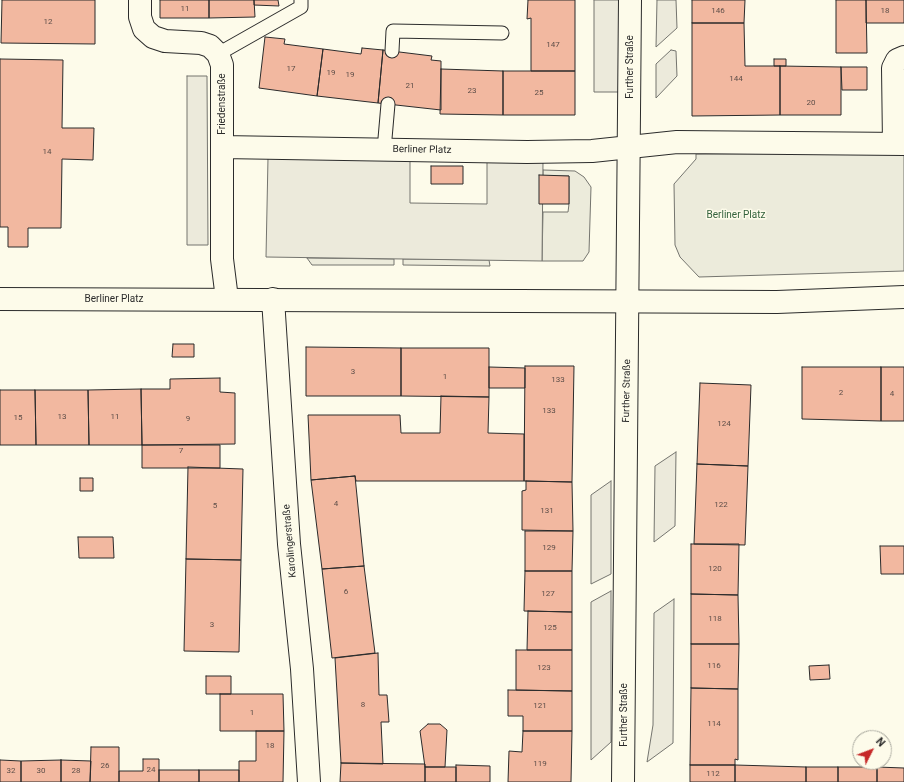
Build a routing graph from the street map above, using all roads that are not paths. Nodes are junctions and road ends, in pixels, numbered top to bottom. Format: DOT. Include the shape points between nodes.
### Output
graph roads {
  1 [pos="140,0"];
  2 [pos="301,0"];
  3 [pos="630,0"];
  4 [pos="502,33"];
  5 [pos="392,51"];
  6 [pos="218,54"];
  7 [pos="904,57"];
  8 [pos="388,104"];
  9 [pos="899,144"];
  10 [pos="222,147"];
  11 [pos="629,147"];
  12 [pos="384,150"];
  13 [pos="904,297"];
  14 [pos="0,299"];
  15 [pos="227,299"];
  16 [pos="274,299"];
  17 [pos="629,301"];
  18 [pos="309,782"];
  19 [pos="623,782"];
  1 -- 6 [label="main road" via="140,17 144,29 153,37 165,41 201,43 210,46"];
  2 -- 6 [label="lane" via="301,7"];
  3 -- 11 [label="main road, Further Straße"];
  4 -- 5 [label="lane" via="393,31"];
  6 -- 10 [label="main road, Friedenstraße" via="222,65"];
  7 -- 9 [label="main road, Berliner Platz" via="897,60 893,68"];
  8 -- 12 [label="lane"];
  9 -- 11 [label="main road, Berliner Platz" via="677,142"];
  10 -- 12 [label="main road, Berliner Platz"];
  10 -- 15 [label="main road" via="222,259"];
  11 -- 12 [label="main road, Berliner Platz" via="585,151"];
  11 -- 17 [label="main road, Further Straße"];
  13 -- 17 [label="main road, Berliner Platz" via="777,302"];
  14 -- 15 [label="main road, Berliner Platz"];
  15 -- 16 [label="main road, Berliner Platz"];
  16 -- 17 [label="main road, Berliner Platz"];
  16 -- 18 [label="main road, Karolingerstraße" via="289,544 302,669"];
  17 -- 19 [label="main road, Further Straße"];
}
